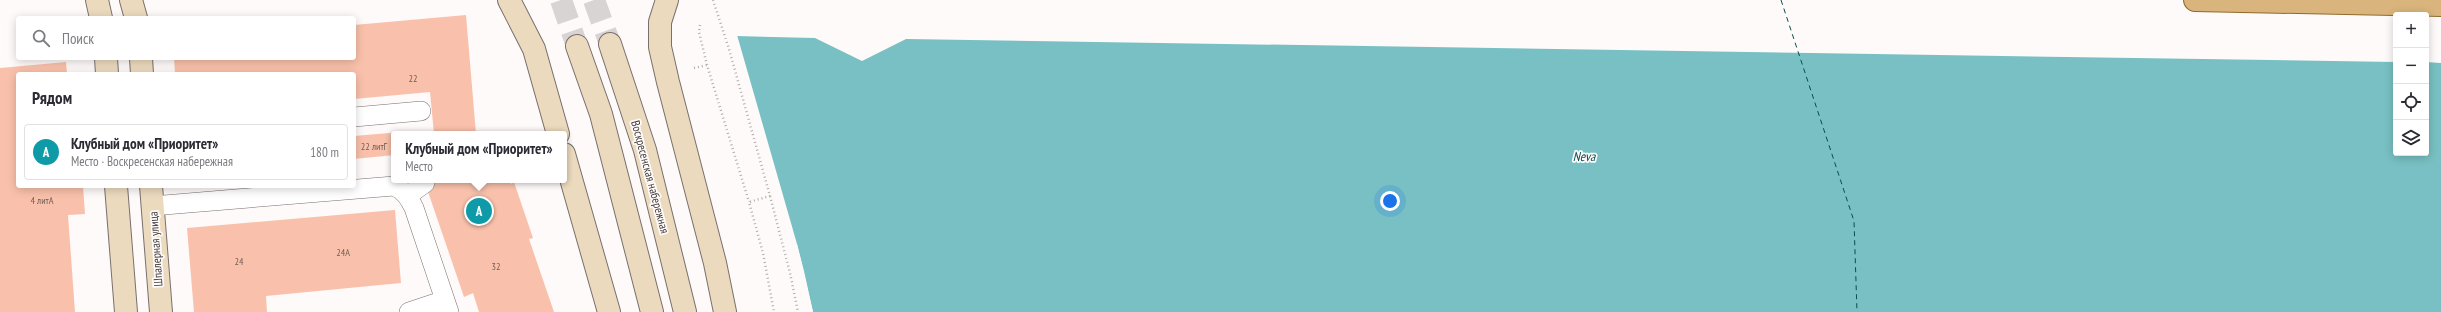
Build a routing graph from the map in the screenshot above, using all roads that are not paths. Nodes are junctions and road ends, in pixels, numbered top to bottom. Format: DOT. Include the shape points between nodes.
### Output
graph roads {
  1 [pos="97,0"];
  2 [pos="131,0"];
  3 [pos="509,0"];
  4 [pos="667,0"];
  5 [pos="2195,0"];
  6 [pos="2441,5"];
  7 [pos="101,16"];
  8 [pos="135,16"];
  9 [pos="610,44"];
  10 [pos="577,46"];
  11 [pos="106,60"];
  12 [pos="141,60"];
  13 [pos="107,72"];
  14 [pos="142,72"];
  15 [pos="421,111"];
  16 [pos="356,117"];
  17 [pos="557,131"];
  18 [pos="567,165"];
  19 [pos="425,183"];
  20 [pos="116,188"];
  21 [pos="344,188"];
  22 [pos="356,188"];
  23 [pos="152,196"];
  24 [pos="407,196"];
  25 [pos="447,306"];
  26 [pos="126,312"];
  27 [pos="161,312"];
  28 [pos="409,312"];
  29 [pos="609,312"];
  30 [pos="652,312"];
  31 [pos="684,312"];
  32 [pos="725,312"];
  1 -- 7 [label="main road"];
  2 -- 8 [label="main road"];
  3 -- 17 [label="main road" via="534,49"];
  4 -- 32 [label="main road" via="660,22 660,47"];
  5 -- 6 [label="main road"];
  9 -- 31 [label="main road, Воскресенская набережная" via="645,150"];
  10 -- 30 [label="main road" via="601,114"];
  11 -- 13 [label="main road"];
  12 -- 14 [label="main road"];
  15 -- 16 [label="lane"];
  18 -- 29 [label="main road"];
  19 -- 24 [label="lane"];
  20 -- 26 [label="main road"];
  21 -- 23 [label="lane"];
  22 -- 24 [label="lane" via="394,186"];
  23 -- 27 [label="main road, Шпалерная улица"];
  24 -- 25 [label="lane" via="414,208"];
  25 -- 28 [label="lane"];
}
